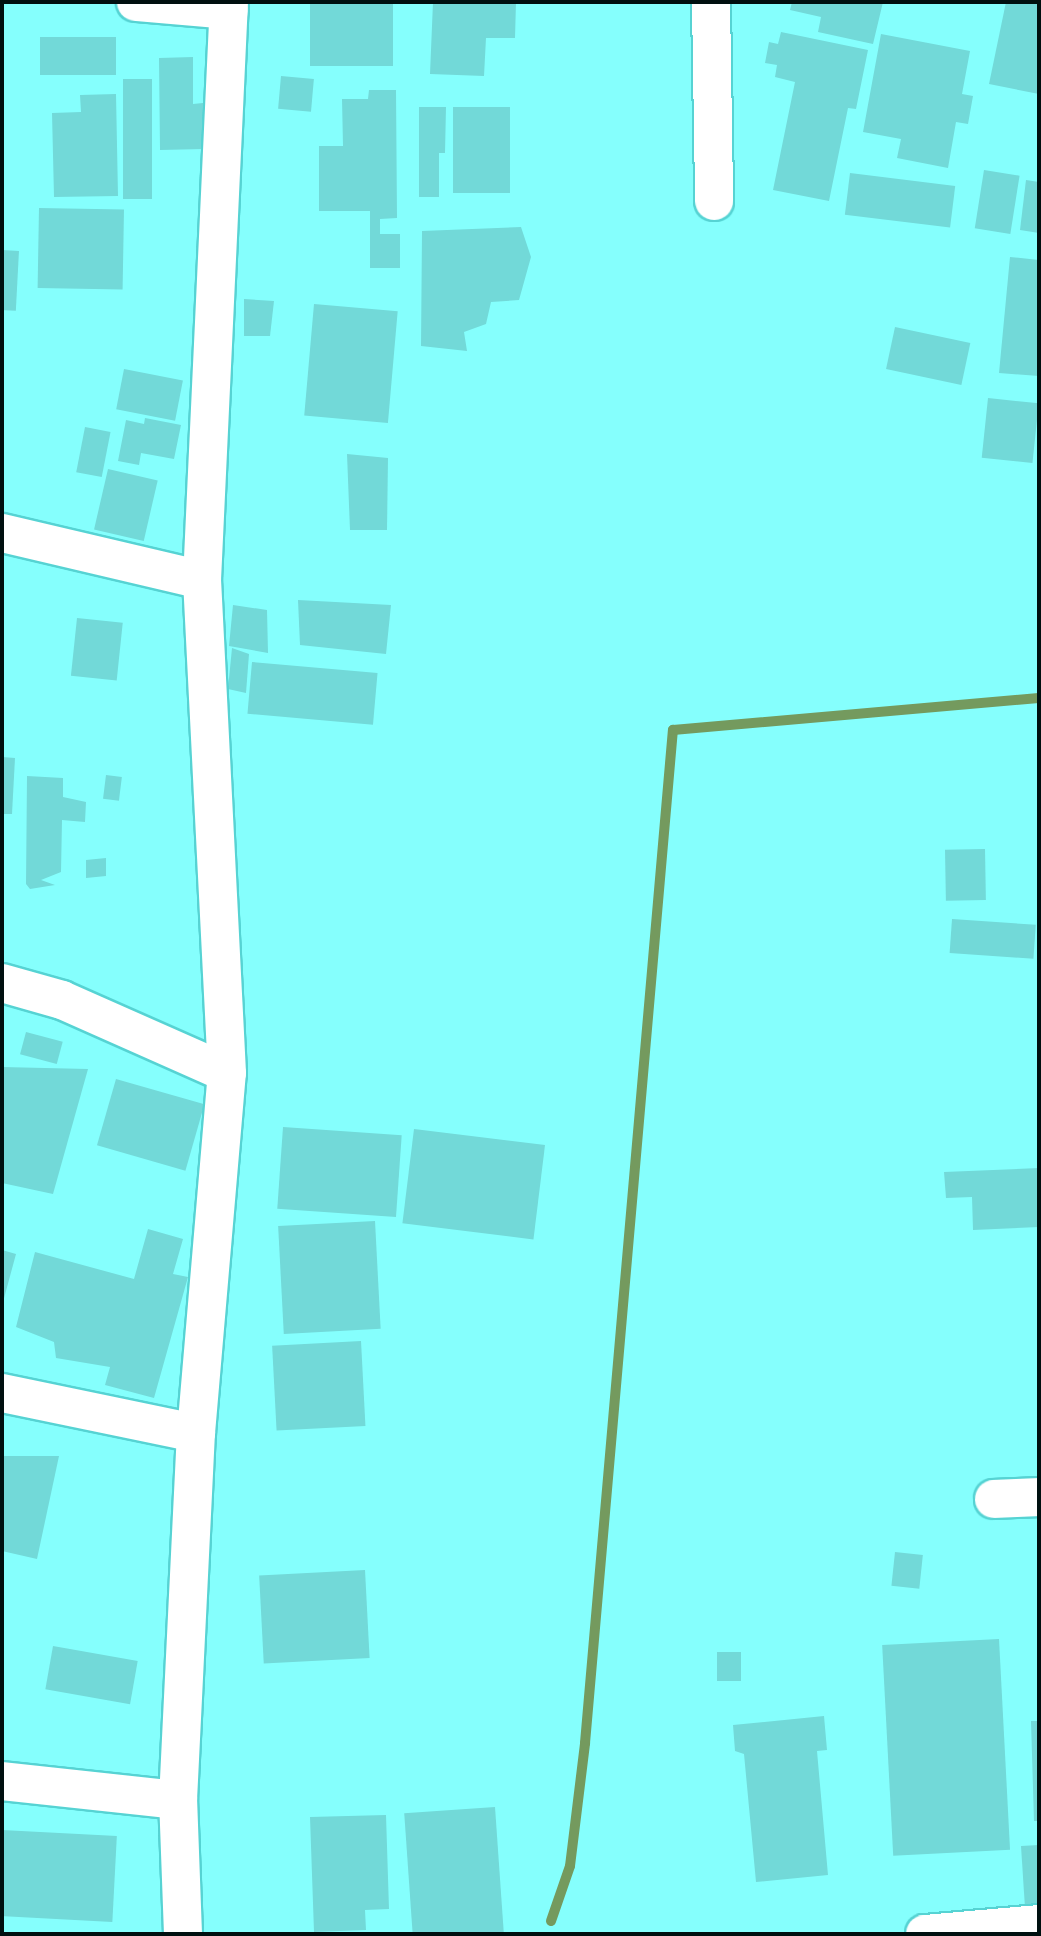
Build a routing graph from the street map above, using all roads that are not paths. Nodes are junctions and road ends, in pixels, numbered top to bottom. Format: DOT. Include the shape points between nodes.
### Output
graph roads {
  1 [pos="136,2"];
  2 [pos="711,2"];
  3 [pos="229,6"];
  4 [pos="714,201"];
  5 [pos="2,533"];
  6 [pos="202,580"];
  7 [pos="2,983"];
  8 [pos="227,1073"];
  9 [pos="2,1393"];
  10 [pos="196,1433"];
  11 [pos="1039,1497"];
  12 [pos="994,1499"];
  13 [pos="2,1781"];
  14 [pos="178,1800"];
  15 [pos="1026,1928"];
  16 [pos="183,1934"];
  17 [pos="925,1934"];
  1 -- 3 [label="street"];
  2 -- 4 [label="street"];
  3 -- 6 [label="street"];
  5 -- 6 [label="street"];
  6 -- 8 [label="street"];
  7 -- 8 [label="street" via="62,1000"];
  8 -- 10 [label="street"];
  9 -- 10 [label="street"];
  10 -- 14 [label="street"];
  11 -- 12 [label="street"];
  13 -- 14 [label="street"];
  14 -- 16 [label="street"];
  15 -- 17 [label="street"];
}
